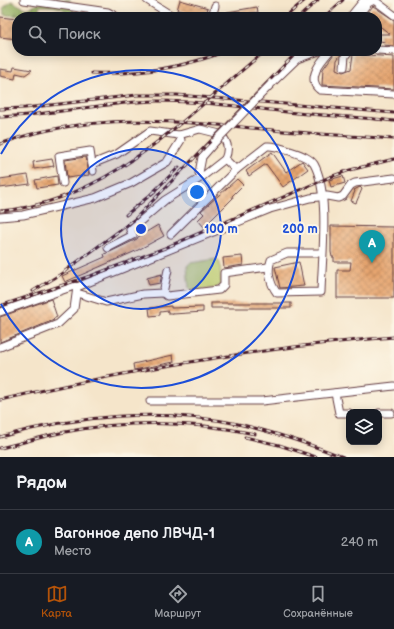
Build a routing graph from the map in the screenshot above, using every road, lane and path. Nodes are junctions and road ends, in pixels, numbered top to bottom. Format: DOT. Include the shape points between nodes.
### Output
graph roads {
  1 [pos="24,0"];
  2 [pos="146,0"];
  3 [pos="364,0"];
  4 [pos="43,1"];
  5 [pos="215,6"];
  6 [pos="97,12"];
  7 [pos="166,12"];
  8 [pos="213,12"];
  9 [pos="354,12"];
  10 [pos="361,12"];
  11 [pos="394,15"];
  12 [pos="382,50"];
  13 [pos="394,51"];
  14 [pos="305,56"];
  15 [pos="326,56"];
  16 [pos="345,56"];
  17 [pos="344,67"];
  18 [pos="394,94"];
  19 [pos="179,135"];
  20 [pos="225,159"];
  21 [pos="236,170"];
  22 [pos="202,177"];
  23 [pos="394,178"];
  24 [pos="63,183"];
  25 [pos="322,197"];
  26 [pos="0,217"];
  27 [pos="171,234"];
  28 [pos="108,248"];
  29 [pos="322,253"];
  30 [pos="268,267"];
  31 [pos="168,270"];
  32 [pos="77,290"];
  33 [pos="163,292"];
  34 [pos="0,312"];
  35 [pos="0,347"];
  36 [pos="394,386"];
  37 [pos="335,393"];
  38 [pos="150,401"];
  39 [pos="346,413"];
  40 [pos="382,413"];
  41 [pos="391,413"];
  1 -- 4 [label="lane"];
  2 -- 7 [label="lane"];
  3 -- 9 [label="lane"];
  4 -- 6 [label="lane"];
  5 -- 8 [label="lane"];
  10 -- 11 [label="lane" via="374,0"];
  12 -- 13 [label="lane"];
  14 -- 22 [label="lane, bridge" via="297,59 215,142 202,158 199,172"];
  15 -- 18 [label="lane" via="316,69 315,84 320,90"];
  16 -- 17 [label="lane"];
  19 -- 20 [label="lane" via="200,129 220,134 227,144 228,154"];
  19 -- 24 [label="lane" via="150,131 93,167 90,151 59,156"];
  19 -- 26 [label="lane" via="181,140 167,162 131,183 89,200 23,215"];
  20 -- 21 [label="lane"];
  20 -- 22 [label="lane"];
  21 -- 25 [label="lane" via="266,146 276,146 309,159 314,164"];
  21 -- 27 [label="lane"];
  22 -- 28 [label="lane" via="164,200 130,230 133,235"];
  23 -- 25 [label="lane" via="354,182 343,196"];
  25 -- 29 [label="lane"];
  25 -- 32 [label="lane" via="243,219"];
  29 -- 30 [label="lane" via="287,253 270,260"];
  29 -- 30 [label="lane" via="322,292 277,294 272,286"];
  30 -- 33 [label="lane" via="224,273 224,285 219,290 167,296"];
  31 -- 33 [label="lane"];
  32 -- 33 [label="lane" via="106,302"];
  32 -- 34 [label="lane" via="74,286"];
  32 -- 35 [label="lane" via="74,309 58,324"];
  36 -- 37 [label="lane"];
  37 -- 38 [label="lane" via="262,401"];
  37 -- 39 [label="lane" via="339,413"];
  40 -- 41 [label="lane"];
}
